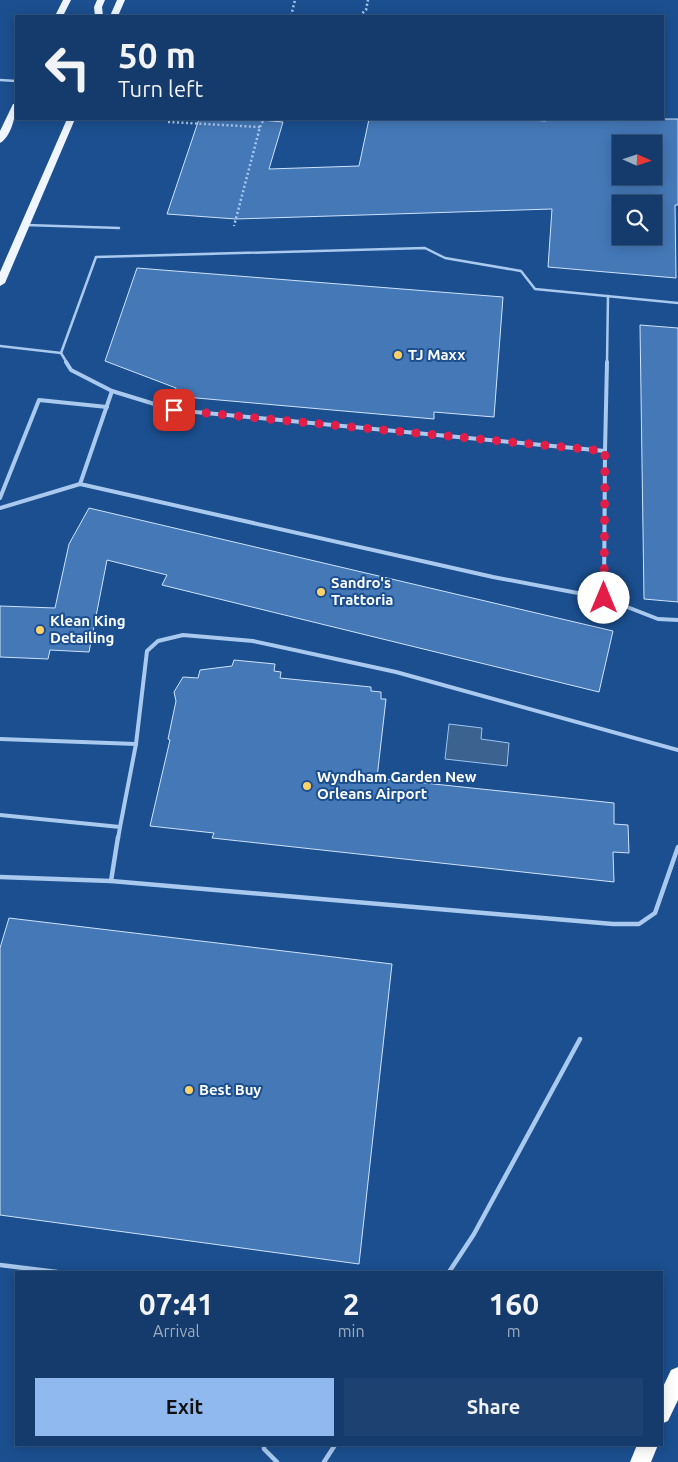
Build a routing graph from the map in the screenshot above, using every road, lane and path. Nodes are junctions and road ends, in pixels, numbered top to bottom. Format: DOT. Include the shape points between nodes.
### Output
graph roads {
  1 [pos="67,0"];
  2 [pos="101,0"];
  3 [pos="121,0"];
  4 [pos="295,0"];
  5 [pos="368,0"];
  6 [pos="60,15"];
  7 [pos="99,15"];
  8 [pos="114,15"];
  9 [pos="291,15"];
  10 [pos="360,15"];
  11 [pos="0,80"];
  12 [pos="15,81"];
  13 [pos="15,108"];
  14 [pos="71,120"];
  15 [pos="264,120"];
  16 [pos="168,122"];
  17 [pos="260,127"];
  18 [pos="0,140"];
  19 [pos="25,225"];
  20 [pos="234,226"];
  21 [pos="119,228"];
  22 [pos="0,283"];
  23 [pos="608,296"];
  24 [pos="678,303"];
  25 [pos="0,346"];
  26 [pos="61,353"];
  27 [pos="112,391"];
  28 [pos="107,407"];
  29 [pos="605,451"];
  30 [pos="80,484"];
  31 [pos="0,498"];
  32 [pos="0,508"];
  33 [pos="604,598"];
  34 [pos="678,620"];
  35 [pos="0,739"];
  36 [pos="136,744"];
  37 [pos="678,750"];
  38 [pos="0,815"];
  39 [pos="120,826"];
  40 [pos="678,847"];
  41 [pos="0,877"];
  42 [pos="111,881"];
  43 [pos="580,1039"];
  44 [pos="0,1266"];
  45 [pos="48,1271"];
  46 [pos="449,1271"];
  47 [pos="678,1377"];
  48 [pos="663,1410"];
  49 [pos="264,1446"];
  50 [pos="334,1446"];
  51 [pos="648,1446"];
  52 [pos="277,1462"];
  53 [pos="324,1462"];
  54 [pos="640,1462"];
  1 -- 6 [label="main road"];
  2 -- 7 [label="main road"];
  3 -- 8 [label="main road"];
  4 -- 9 [label="path"];
  5 -- 10 [label="path" via="366,10"];
  11 -- 12 [label="lane"];
  13 -- 18 [label="main road"];
  14 -- 19 [label="main road"];
  15 -- 17 [label="path"];
  16 -- 17 [label="path"];
  17 -- 20 [label="path"];
  19 -- 21 [label="lane"];
  19 -- 22 [label="main road"];
  23 -- 24 [label="lane"];
  23 -- 26 [label="lane" via="535,289 521,271 445,258 425,248 96,257"];
  23 -- 29 [label="lane"];
  25 -- 26 [label="lane"];
  26 -- 27 [label="lane" via="71,370"];
  27 -- 28 [label="lane"];
  27 -- 29 [label="lane" via="174,410"];
  28 -- 30 [label="lane"];
  28 -- 31 [label="lane" via="39,400"];
  29 -- 33 [label="lane"];
  30 -- 32 [label="lane"];
  30 -- 33 [label="lane" via="493,577"];
  33 -- 34 [label="lane" via="658,619"];
  35 -- 36 [label="lane"];
  36 -- 37 [label="lane" via="148,651 158,641 183,635 252,641 396,672"];
  36 -- 39 [label="lane"];
  38 -- 39 [label="lane"];
  39 -- 42 [label="lane"];
  40 -- 42 [label="lane" via="654,913 639,924 603,924"];
  41 -- 42 [label="lane"];
  43 -- 46 [label="lane" via="474,1234"];
  44 -- 45 [label="lane"];
  47 -- 48 [label="highway"];
  49 -- 52 [label="lane"];
  50 -- 53 [label="lane"];
  51 -- 54 [label="highway"];
}
